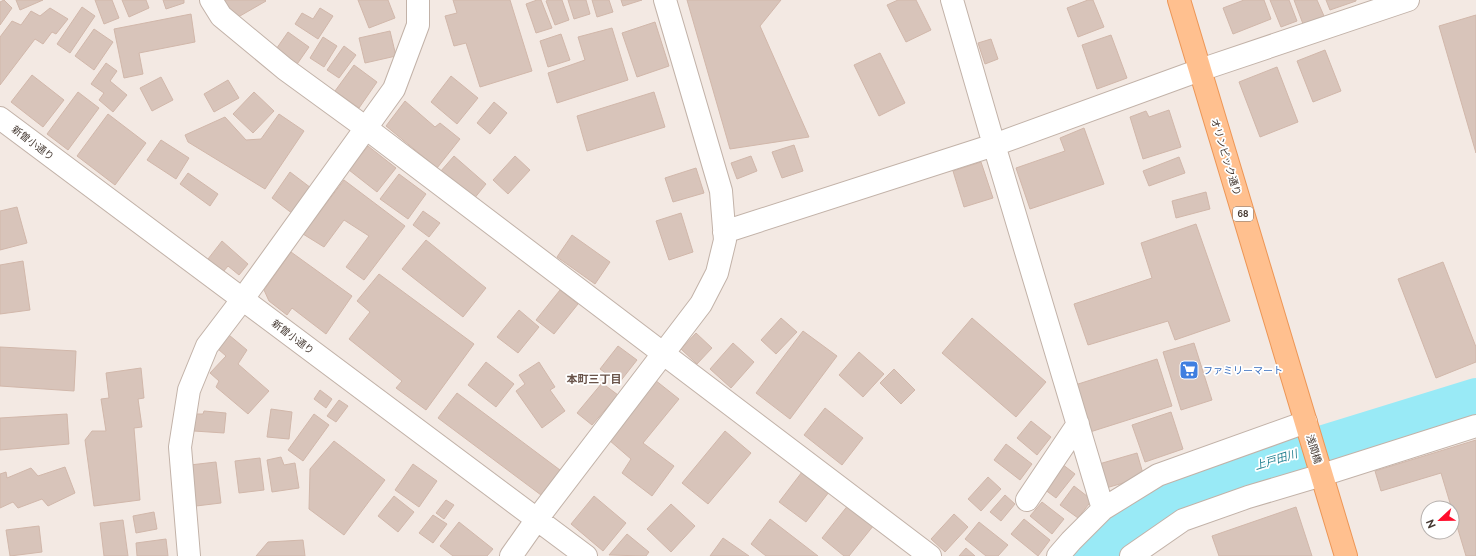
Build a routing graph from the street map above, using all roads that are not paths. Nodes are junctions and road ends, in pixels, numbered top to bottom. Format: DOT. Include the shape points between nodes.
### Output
graph roads {
  1 [pos="211,0"];
  2 [pos="418,0"];
  3 [pos="665,0"];
  4 [pos="952,0"];
  5 [pos="1179,0"];
  6 [pos="1408,0"];
  7 [pos="1200,70"];
  8 [pos="0,118"];
  9 [pos="366,128"];
  10 [pos="994,145"];
  11 [pos="724,232"];
  12 [pos="242,300"];
  13 [pos="664,353"];
  14 [pos="1078,424"];
  15 [pos="1307,425"];
  16 [pos="1476,426"];
  17 [pos="1321,473"];
  18 [pos="1027,500"];
  19 [pos="1103,508"];
  20 [pos="537,519"];
  21 [pos="189,556"];
  22 [pos="511,556"];
  23 [pos="586,556"];
  24 [pos="930,556"];
  25 [pos="1058,556"];
  26 [pos="1130,556"];
  27 [pos="1346,556"];
  1 -- 9 [label="street" via="227,21"];
  2 -- 9 [label="street" via="418,25 394,89"];
  3 -- 11 [label="street" via="721,191"];
  4 -- 10 [label="street"];
  5 -- 7 [label="main road, オリンピック通り / 68"];
  6 -- 7 [label="street"];
  7 -- 10 [label="street"];
  7 -- 15 [label="main road, オリンピック通り / 68"];
  8 -- 12 [label="street, 新曽小通り"];
  9 -- 12 [label="street"];
  9 -- 13 [label="street"];
  10 -- 11 [label="street"];
  10 -- 14 [label="street"];
  11 -- 13 [label="street" via="725,240 717,273 701,304"];
  12 -- 20 [label="street, 新曽小通り"];
  12 -- 21 [label="street" via="207,346 189,390 180,447"];
  13 -- 20 [label="street"];
  13 -- 24 [label="street"];
  14 -- 18 [label="street"];
  14 -- 19 [label="street"];
  15 -- 17 [label="main road, 浅間橋 / 68"];
  15 -- 19 [label="street" via="1158,475"];
  16 -- 17 [label="street"];
  17 -- 26 [label="street" via="1183,520"];
  17 -- 27 [label="main road, 68"];
  19 -- 25 [label="street"];
  20 -- 22 [label="street"];
  20 -- 23 [label="street, 新曽小通り"];
}
